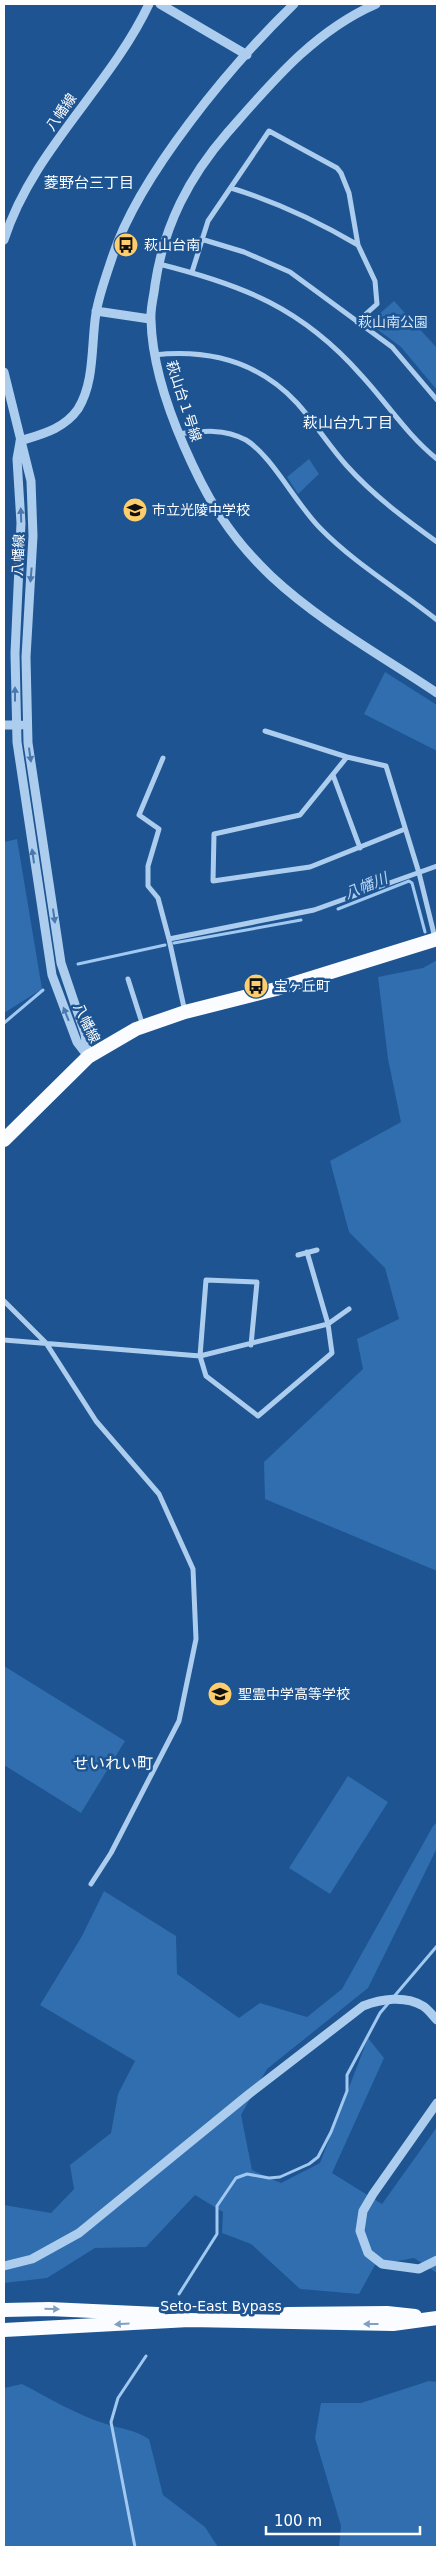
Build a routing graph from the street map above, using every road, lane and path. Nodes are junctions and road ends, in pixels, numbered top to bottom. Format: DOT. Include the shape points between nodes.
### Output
graph roads {
  1 [pos="149,4"];
  2 [pos="160,4"];
  3 [pos="294,4"];
  4 [pos="376,4"];
  5 [pos="247,55"];
  6 [pos="231,188"];
  7 [pos="201,239"];
  8 [pos="4,240"];
  9 [pos="358,245"];
  10 [pos="158,264"];
  11 [pos="192,272"];
  12 [pos="96,311"];
  13 [pos="150,319"];
  14 [pos="357,322"];
  15 [pos="154,355"];
  16 [pos="4,372"];
  17 [pos="437,400"];
  18 [pos="178,434"];
  19 [pos="20,441"];
  20 [pos="437,459"];
  21 [pos="437,542"];
  22 [pos="437,620"];
  23 [pos="437,693"];
  24 [pos="27,724"];
  25 [pos="16,725"];
  26 [pos="4,726"];
  27 [pos="265,731"];
  28 [pos="347,757"];
  29 [pos="162,758"];
  30 [pos="333,775"];
  31 [pos="405,829"];
  32 [pos="360,848"];
  33 [pos="437,866"];
  34 [pos="419,873"];
  35 [pos="169,939"];
  36 [pos="436,939"];
  37 [pos="128,979"];
  38 [pos="185,1012"];
  39 [pos="144,1027"];
  40 [pos="88,1057"];
  41 [pos="4,1140"];
  42 [pos="317,1250"];
  43 [pos="307,1252"];
  44 [pos="298,1255"];
  45 [pos="4,1301"];
  46 [pos="349,1309"];
  47 [pos="328,1324"];
  48 [pos="4,1340"];
  49 [pos="46,1343"];
  50 [pos="251,1345"];
  51 [pos="200,1356"];
  52 [pos="91,1884"];
  53 [pos="437,2020"];
  54 [pos="437,2103"];
  55 [pos="437,2260"];
  56 [pos="4,2266"];
  57 [pos="4,2310"];
  58 [pos="437,2318"];
  59 [pos="4,2330"];
  1 -- 8 [label="street, 八幡線" via="136,31 64,131 17,204"];
  2 -- 5 [label="street"];
  3 -- 5 [label="street"];
  4 -- 10 [label="street, 萩山台１号線" via="322,34 295,58 206,158 186,188 170,222"];
  5 -- 12 [label="street" via="182,136 141,196 112,256"];
  6 -- 7 [label="street" via="208,222"];
  6 -- 9 [label="street" via="266,198"];
  6 -- 9 [label="street" via="268,131 337,168 346,182"];
  7 -- 11 [label="street"];
  7 -- 14 [label="street" via="244,252 290,272"];
  9 -- 14 [label="street" via="375,281 377,304"];
  10 -- 11 [label="street"];
  10 -- 13 [label="street, 萩山台１号線"];
  11 -- 20 [label="street" via="246,289 312,328 361,375 404,427"];
  12 -- 13 [label="street"];
  12 -- 19 [label="street" via="87,390 78,409 65,424"];
  13 -- 15 [label="street, 萩山台１号線"];
  14 -- 17 [label="street" via="400,355"];
  15 -- 18 [label="street, 萩山台１号線"];
  15 -- 21 [label="street" via="205,354 232,361 267,378 296,403 348,467 381,500"];
  16 -- 19 [label="street, 八幡線"];
  18 -- 22 [label="street" via="216,431 246,440 268,462 319,528"];
  18 -- 23 [label="street, 萩山台１号線" via="211,503 238,540 272,576 304,604"];
  19 -- 24 [label="street, 八幡線, one-way" via="31,481 33,536 27,626"];
  25 -- 19 [label="street, 八幡線, one-way" via="21,523 17,460"];
  24 -- 25 [label="street"];
  24 -- 40 [label="street, 八幡線, one-way" via="61,963 85,1034"];
  25 -- 26 [label="street"];
  40 -- 25 [label="street, 八幡線, one-way" via="77,1042 52,975"];
  27 -- 28 [label="street"];
  28 -- 30 [label="street"];
  28 -- 31 [label="street" via="386,766"];
  29 -- 35 [label="street" via="139,815 159,829 148,866 148,886 158,898"];
  30 -- 32 [label="street"];
  30 -- 32 [label="street" via="300,815 214,834 213,881 310,868"];
  31 -- 32 [label="street"];
  31 -- 34 [label="street"];
  33 -- 34 [label="street"];
  34 -- 35 [label="street" via="314,910"];
  34 -- 36 [label="street"];
  35 -- 38 [label="street"];
  36 -- 38 [label="highway" via="276,989"];
  37 -- 39 [label="street"];
  38 -- 39 [label="highway"];
  39 -- 40 [label="highway"];
  40 -- 41 [label="highway"];
  42 -- 43 [label="street"];
  43 -- 44 [label="street"];
  43 -- 47 [label="street"];
  45 -- 49 [label="street"];
  46 -- 47 [label="street"];
  47 -- 50 [label="street"];
  47 -- 51 [label="street" via="332,1353 258,1416 206,1376"];
  48 -- 49 [label="street"];
  49 -- 51 [label="street"];
  49 -- 52 [label="street" via="96,1421 159,1494 193,1569 196,1638 179,1722 112,1852"];
  50 -- 51 [label="street"];
  50 -- 51 [label="street" via="257,1282 206,1280"];
  53 -- 56 [label="street" via="423,2006 396,1998 363,2006 78,2233 32,2259"];
  54 -- 55 [label="street" via="373,2194 363,2211 360,2231 368,2253 382,2264 419,2269"];
  57 -- 58 [label="highway, Seto-East Bypass, one-way" via="151,2314 387,2313"];
  58 -- 59 [label="highway, Seto-East Bypass, one-way" via="394,2324 189,2320"];
}
